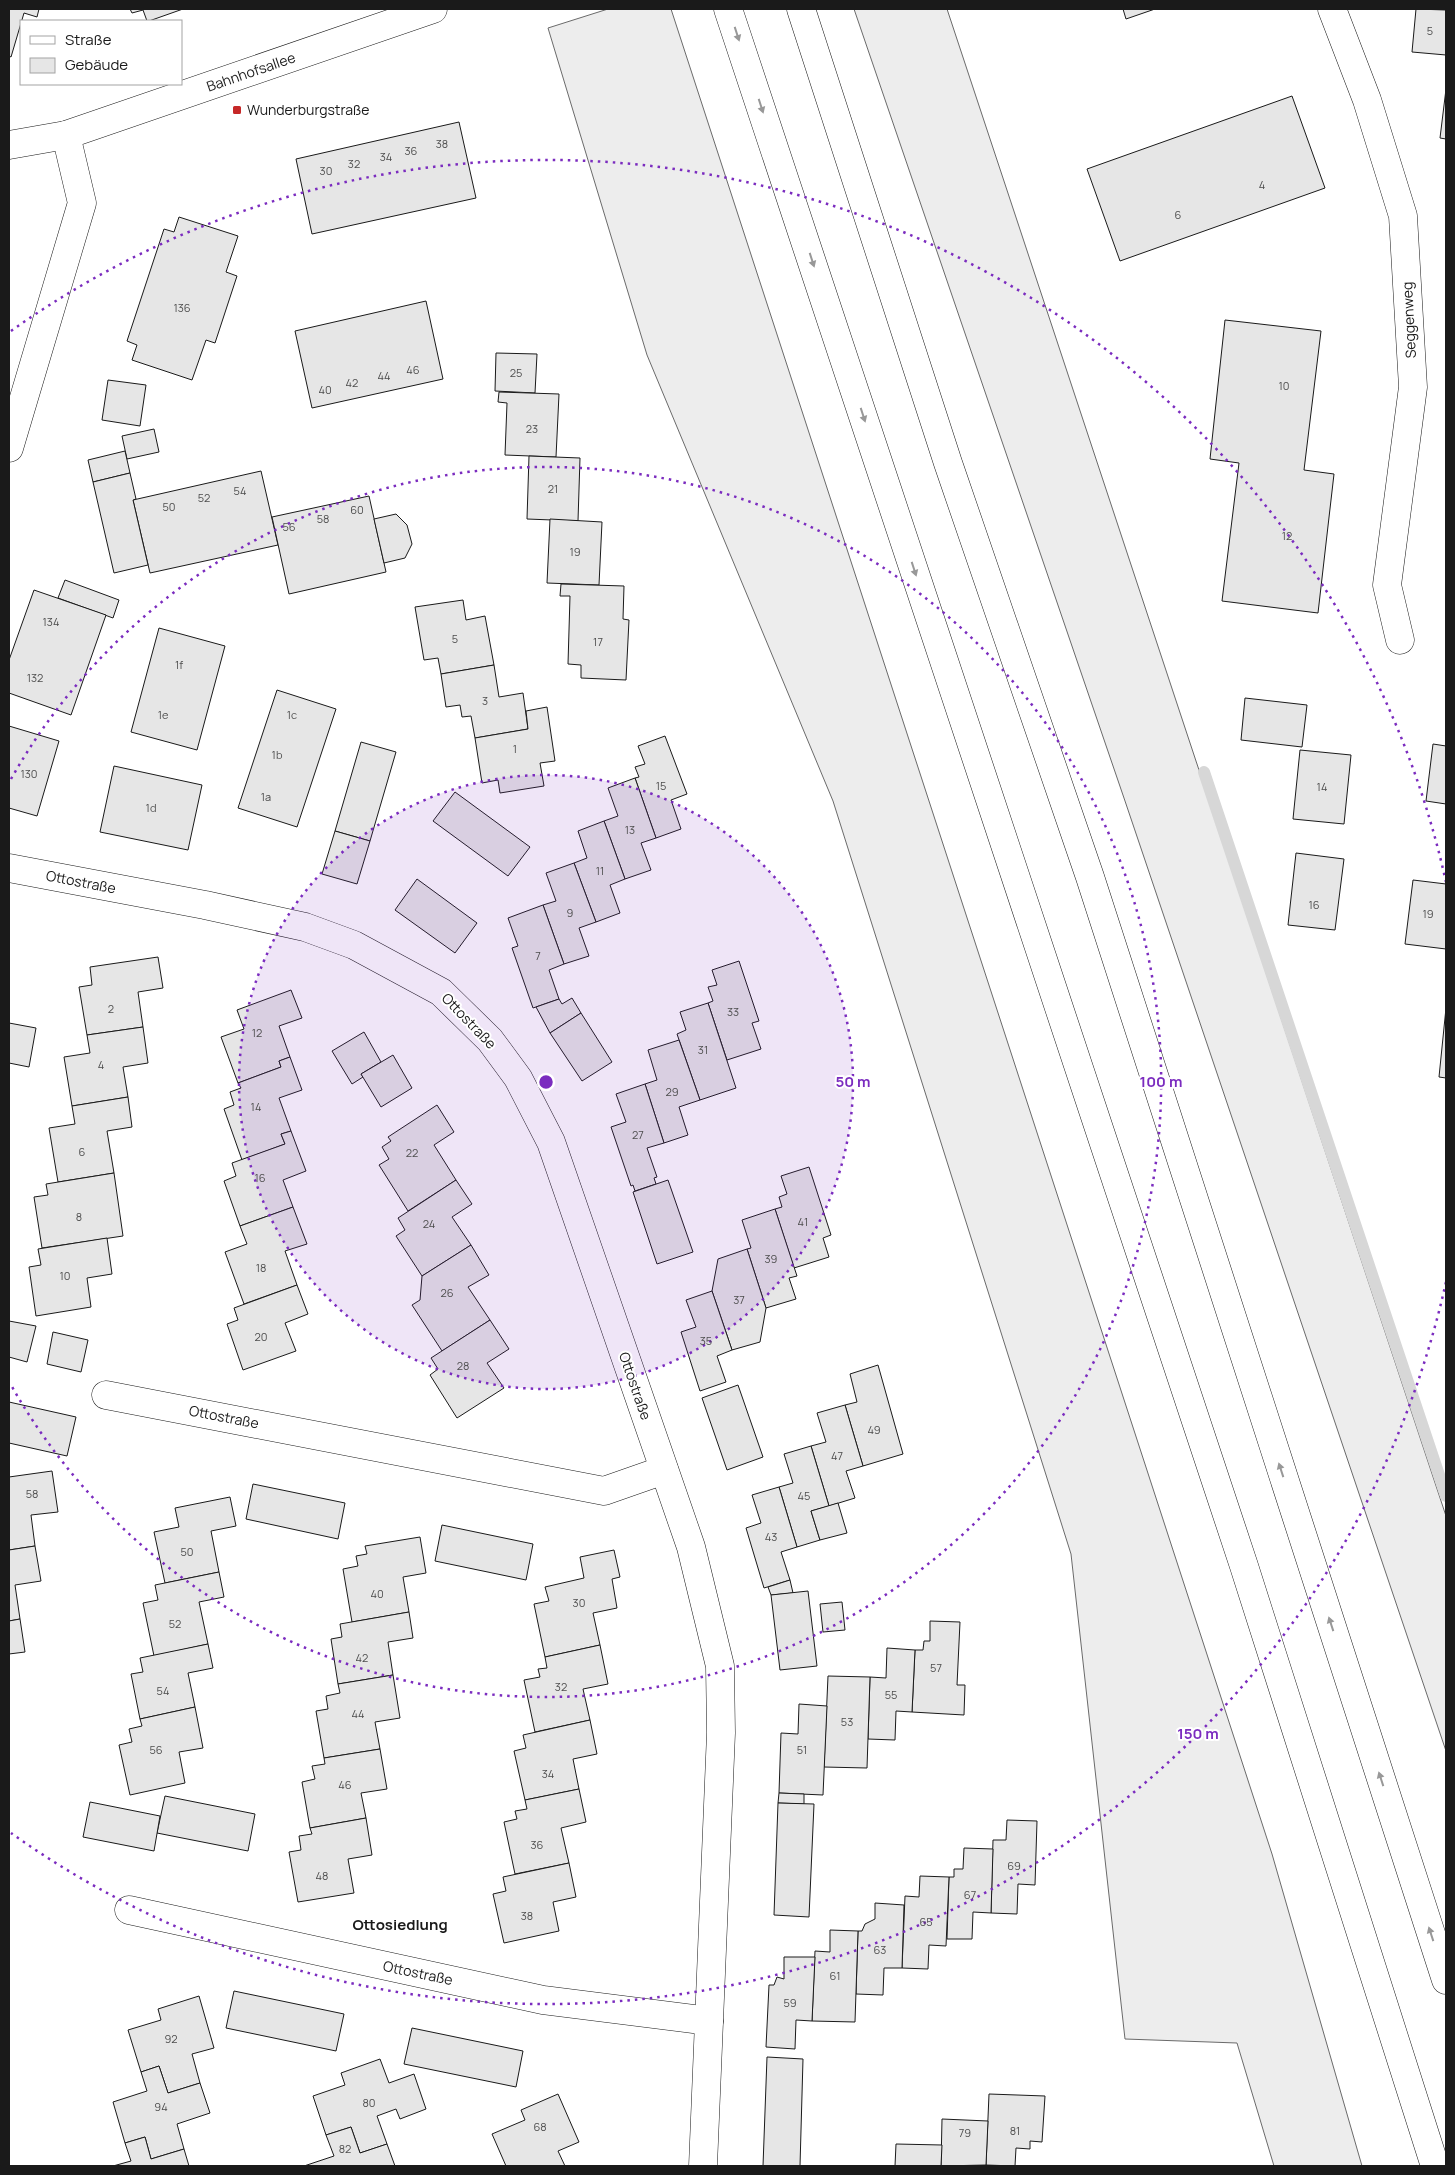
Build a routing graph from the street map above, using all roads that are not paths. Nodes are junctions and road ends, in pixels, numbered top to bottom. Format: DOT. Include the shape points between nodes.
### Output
graph roads {
  1 [pos="433,9"];
  2 [pos="728,9"];
  3 [pos="801,9"];
  4 [pos="1332,9"];
  5 [pos="66,135"];
  6 [pos="9,145"];
  7 [pos="9,448"];
  8 [pos="1400,640"];
  9 [pos="9,868"];
  10 [pos="106,1395"];
  11 [pos="664,1470"];
  12 [pos="129,1910"];
  13 [pos="1446,1980"];
  14 [pos="709,2021"];
  15 [pos="703,2166"];
  16 [pos="1436,2166"];
  1 -- 5 [label="main road, Bahnhofsallee"];
  2 -- 16 [label="main road, one-way" via="1244,1566"];
  13 -- 3 [label="main road, one-way" via="1096,896 948,464"];
  4 -- 8 [label="main road, Seggenweg" via="1367,100 1403,216 1413,387 1388,585"];
  5 -- 6 [label="main road, Bahnhofsallee"];
  5 -- 7 [label="main road" via="82,203"];
  9 -- 11 [label="main road, Ottostraße" via="305,927 354,945 442,992 490,1040 518,1078 551,1142"];
  10 -- 11 [label="main road, Ottostraße" via="604,1491"];
  11 -- 14 [label="main road, Ottostraße" via="691,1547 720,1666 722,1734"];
  12 -- 14 [label="main road, Ottostraße" via="543,2000"];
  14 -- 15 [label="main road, Ottostraße"];
}
